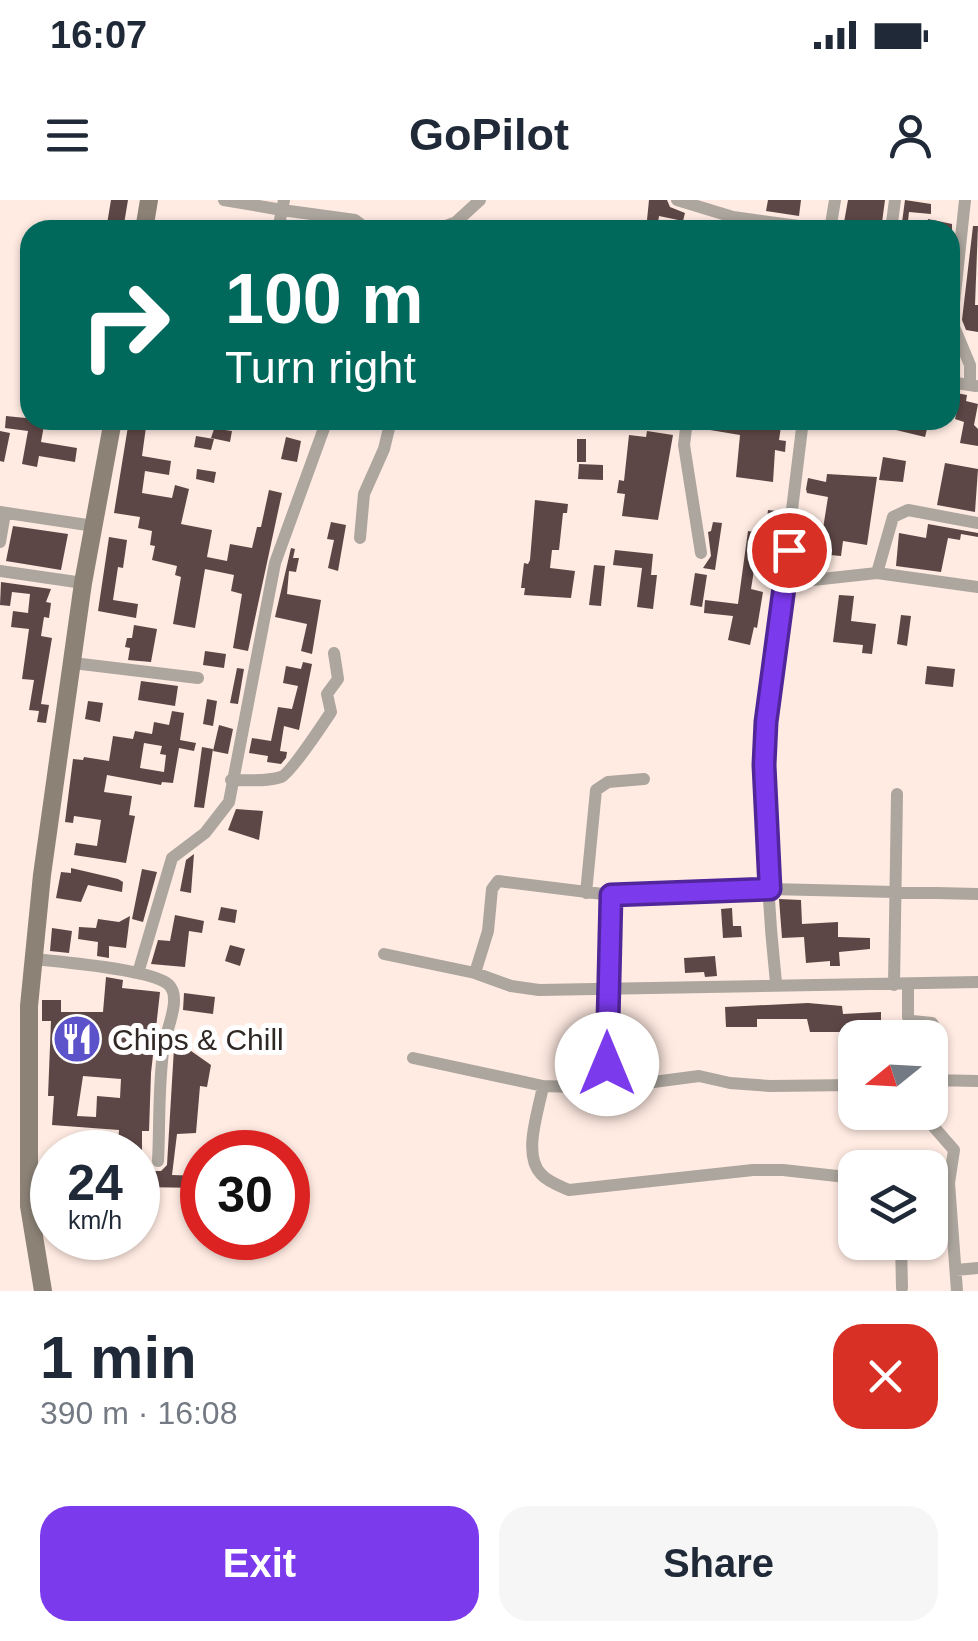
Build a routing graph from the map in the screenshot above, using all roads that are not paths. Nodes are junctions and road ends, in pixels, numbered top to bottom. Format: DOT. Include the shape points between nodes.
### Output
graph roads {
  1 [pos="224,200"];
  2 [pos="480,200"];
  3 [pos="677,200"];
  4 [pos="964,200"];
  5 [pos="283,205"];
  6 [pos="355,220"];
  7 [pos="458,220"];
  8 [pos="722,220"];
  9 [pos="960,241"];
  10 [pos="960,341"];
  11 [pos="974,385"];
  12 [pos="110,430"];
  13 [pos="322,430"];
  14 [pos="389,430"];
  15 [pos="686,430"];
  16 [pos="802,430"];
  17 [pos="3,512"];
  18 [pos="978,523"];
  19 [pos="94,526"];
  20 [pos="360,538"];
  21 [pos="0,542"];
  22 [pos="701,553"];
  23 [pos="0,570"];
  24 [pos="876,573"];
  25 [pos="83,583"];
  26 [pos="784,583"];
  27 [pos="978,587"];
  28 [pos="334,653"];
  29 [pos="72,662"];
  30 [pos="198,678"];
  31 [pos="644,779"];
  32 [pos="231,780"];
  33 [pos="897,794"];
  34 [pos="770,889"];
  35 [pos="586,893"];
  36 [pos="894,894"];
  37 [pos="978,894"];
  38 [pos="611,895"];
  39 [pos="384,954"];
  40 [pos="34,958"];
  41 [pos="138,973"];
  42 [pos="475,973"];
  43 [pos="978,982"];
  44 [pos="776,984"];
  45 [pos="901,985"];
  46 [pos="608,991"];
  47 [pos="910,1020"];
  48 [pos="413,1058"];
  49 [pos="948,1080"];
  50 [pos="978,1081"];
  51 [pos="838,1085"];
  52 [pos="543,1086"];
  53 [pos="608,1088"];
  54 [pos="159,1130"];
  55 [pos="936,1130"];
  56 [pos="838,1176"];
  57 [pos="949,1183"];
  58 [pos="902,1260"];
  59 [pos="978,1268"];
  60 [pos="956,1270"];
  61 [pos="902,1288"];
  62 [pos="43,1291"];
  63 [pos="957,1291"];
  1 -- 5 [label="street"];
  2 -- 7 [label="street"];
  3 -- 8 [label="street"];
  4 -- 9 [label="street"];
  5 -- 6 [label="street"];
  10 -- 11 [label="street"];
  12 -- 19 [label="main road"];
  13 -- 32 [label="street" via="274,563"];
  14 -- 20 [label="street" via="364,494"];
  15 -- 22 [label="street"];
  16 -- 26 [label="street"];
  17 -- 19 [label="street"];
  17 -- 21 [label="street"];
  18 -- 24 [label="street" via="901,512 893,516"];
  19 -- 25 [label="main road"];
  23 -- 25 [label="street"];
  24 -- 26 [label="street"];
  24 -- 27 [label="street"];
  25 -- 29 [label="main road"];
  26 -- 34 [label="street" via="764,765"];
  28 -- 32 [label="street" via="338,679 327,694 331,712 292,771 275,779"];
  29 -- 30 [label="street"];
  29 -- 40 [label="main road"];
  31 -- 35 [label="street" via="608,782 596,790"];
  32 -- 41 [label="street" via="224,809 172,858"];
  33 -- 36 [label="street"];
  34 -- 36 [label="street"];
  34 -- 38 [label="street"];
  34 -- 44 [label="street"];
  35 -- 38 [label="street"];
  35 -- 42 [label="street" via="498,881"];
  36 -- 37 [label="street"];
  36 -- 45 [label="street"];
  38 -- 46 [label="street"];
  39 -- 42 [label="street"];
  40 -- 41 [label="street"];
  40 -- 62 [label="main road" via="29,1206"];
  41 -- 54 [label="street" via="168,984 174,994"];
  42 -- 46 [label="street" via="540,990"];
  43 -- 45 [label="street"];
  44 -- 45 [label="street"];
  44 -- 46 [label="street"];
  45 -- 47 [label="street"];
  46 -- 53 [label="street"];
  48 -- 52 [label="street"];
  49 -- 50 [label="street"];
  51 -- 53 [label="street" via="770,1086 699,1076"];
  52 -- 53 [label="street"];
  52 -- 56 [label="street" via="533,1142 536,1168 569,1190 754,1170"];
  55 -- 57 [label="street" via="954,1150"];
  57 -- 60 [label="street"];
  58 -- 61 [label="street"];
  59 -- 60 [label="street"];
  60 -- 63 [label="street"];
}
